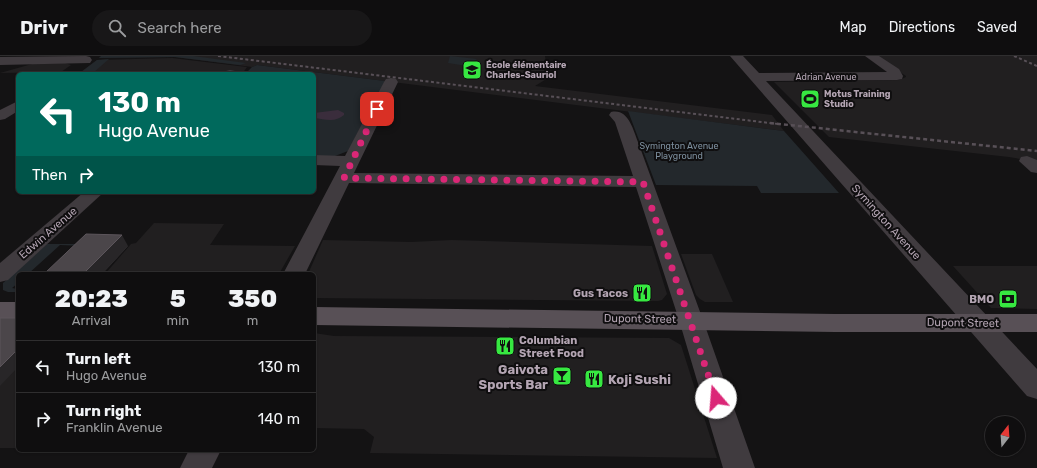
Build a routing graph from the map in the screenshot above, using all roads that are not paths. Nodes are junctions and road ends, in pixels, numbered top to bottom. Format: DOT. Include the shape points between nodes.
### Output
graph roads {
  1 [pos="736,56"];
  2 [pos="871,56"];
  3 [pos="88,58"];
  4 [pos="0,61"];
  5 [pos="69,72"];
  6 [pos="754,77"];
  7 [pos="391,82"];
  8 [pos="16,106"];
  9 [pos="616,115"];
  10 [pos="0,116"];
  11 [pos="316,161"];
  12 [pos="348,169"];
  13 [pos="643,182"];
  14 [pos="93,194"];
  15 [pos="295,272"];
  16 [pos="0,274"];
  17 [pos="0,310"];
  18 [pos="16,310"];
  19 [pos="316,316"];
  20 [pos="691,320"];
  21 [pos="978,323"];
  22 [pos="1037,323"];
  23 [pos="1037,388"];
  24 [pos="204,452"];
  25 [pos="196,468"];
  26 [pos="739,468"];
  1 -- 6 [label="street, Symington Avenue"];
  2 -- 6 [label="street, Adrian Avenue" via="897,76"];
  3 -- 4 [label="street"];
  3 -- 5 [label="street"];
  6 -- 21 [label="street, Symington Avenue"];
  7 -- 12 [label="street"];
  8 -- 10 [label="street"];
  9 -- 13 [label="street" via="622,120"];
  11 -- 12 [label="street"];
  12 -- 13 [label="street"];
  12 -- 15 [label="street"];
  13 -- 20 [label="street"];
  14 -- 16 [label="street, Edwin Avenue"];
  17 -- 18 [label="main road"];
  19 -- 20 [label="main road, Dupont Street"];
  20 -- 21 [label="main road, Dupont Street"];
  20 -- 26 [label="street"];
  21 -- 22 [label="main road, Dupont Street"];
  21 -- 23 [label="street, Symington Avenue"];
  24 -- 25 [label="street"];
}
